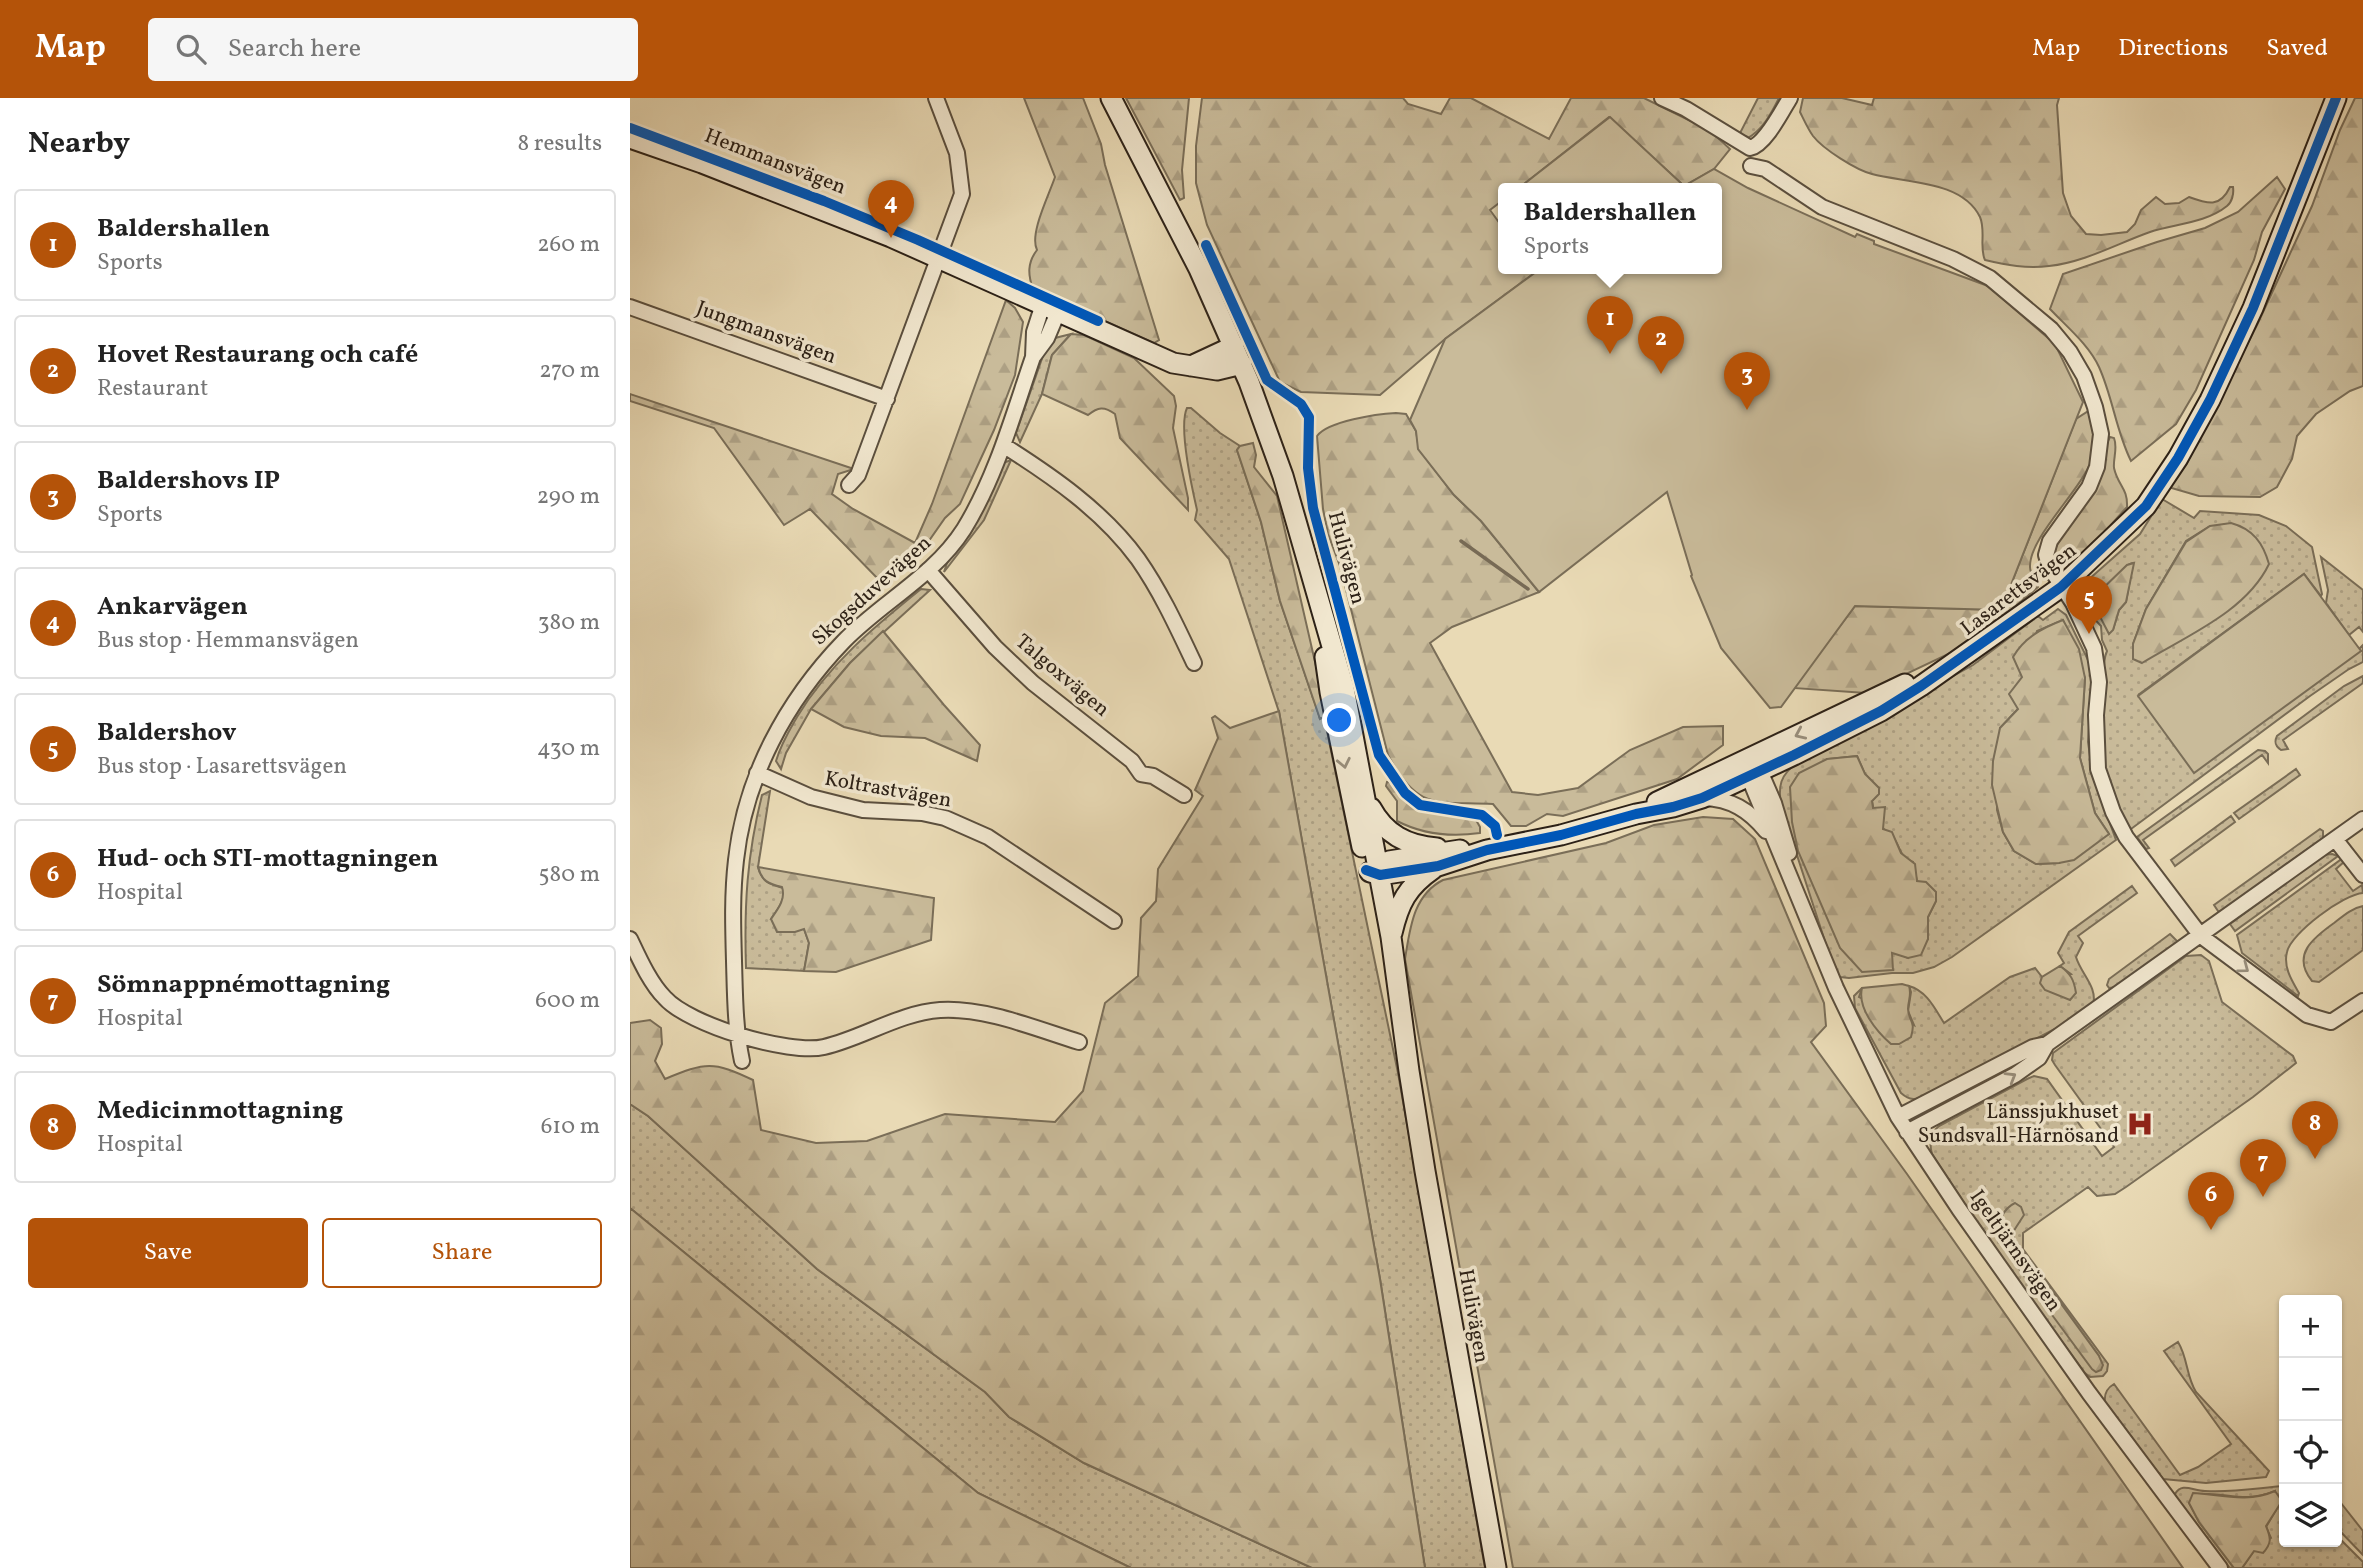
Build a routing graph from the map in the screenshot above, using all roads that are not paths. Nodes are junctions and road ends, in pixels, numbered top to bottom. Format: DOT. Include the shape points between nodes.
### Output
graph roads {
  1 [pos="936,98"];
  2 [pos="1111,98"];
  3 [pos="1662,98"];
  4 [pos="1790,98"];
  5 [pos="2336,98"];
  6 [pos="630,138"];
  7 [pos="1751,166"];
  8 [pos="938,258"];
  9 [pos="630,307"];
  10 [pos="1051,308"];
  11 [pos="1238,355"];
  12 [pos="887,398"];
  13 [pos="1003,445"];
  14 [pos="849,485"];
  15 [pos="928,570"];
  16 [pos="2061,587"];
  17 [pos="1318,599"];
  18 [pos="1194,663"];
  19 [pos="1951,665"];
  20 [pos="1794,755"];
  21 [pos="1751,765"];
  22 [pos="757,773"];
  23 [pos="1184,795"];
  24 [pos="1366,797"];
  25 [pos="1702,798"];
  26 [pos="1774,803"];
  27 [pos="1636,814"];
  28 [pos="2363,819"];
  29 [pos="2335,839"];
  30 [pos="1776,843"];
  31 [pos="1457,850"];
  32 [pos="1487,850"];
  33 [pos="1438,866"];
  34 [pos="1375,869"];
  35 [pos="2363,875"];
  36 [pos="1114,921"];
  37 [pos="1814,935"];
  38 [pos="2201,936"];
  39 [pos="1391,937"];
  40 [pos="630,939"];
  41 [pos="2363,1001"];
  42 [pos="737,1034"];
  43 [pos="1079,1042"];
  44 [pos="2047,1044"];
  45 [pos="742,1061"];
  46 [pos="1409,1071"];
  47 [pos="1898,1117"];
  48 [pos="1907,1132"];
  49 [pos="1496,1568"];
  50 [pos="2220,1568"];
  1 -- 8 [label="street" via="957,153 962,194"];
  2 -- 11 [label="street, Hulivägen"];
  3 -- 4 [label="street" via="1753,148"];
  5 -- 16 [label="street, Lasarettsvägen" via="2253,308 2178,458 2146,506"];
  6 -- 8 [label="street, Hemmansvägen"];
  7 -- 16 [label="street" via="1765,169 1822,207 1990,278 2051,329 2070,352 2084,376 2101,434 2089,487 2050,541 2046,555"];
  8 -- 10 [label="street, Hemmansvägen"];
  8 -- 12 [label="street"];
  9 -- 12 [label="street, Jungmansvägen"];
  10 -- 11 [label="street, Hemmansvägen" via="1173,363 1191,366"];
  10 -- 13 [label="street, Skogsduvevägen" via="1034,331 1033,357"];
  11 -- 17 [label="street, Hulivägen" via="1283,477"];
  12 -- 14 [label="street" via="858,475"];
  13 -- 15 [label="street, Skogsduvevägen" via="964,529"];
  13 -- 18 [label="street" via="1072,493 1136,557 1163,599"];
  15 -- 22 [label="street, Skogsduvevägen" via="818,668 785,716"];
  15 -- 23 [label="street, Talgoxvägen" via="995,647 1033,682 1132,761 1141,774"];
  16 -- 19 [label="street, Lasarettsvägen"];
  16 -- 38 [label="street" via="2086,628 2098,664 2096,753 2109,803 2126,837"];
  17 -- 24 [label="street, Hulivägen" via="1344,688"];
  17 -- 34 [label="street, Hulivägen, one-way" via="1330,692"];
  19 -- 20 [label="street, Lasarettsvägen" via="1881,710"];
  19 -- 21 [label="street, Lasarettsvägen, one-way" via="1917,678"];
  20 -- 21 [label="street, Lasarettsvägen"];
  20 -- 26 [label="street, Igeltjärnsvägen" via="1777,774"];
  21 -- 25 [label="street, Lasarettsvägen"];
  21 -- 26 [label="street, Igeltjärnsvägen"];
  21 -- 27 [label="street, Lasarettsvägen"];
  21 -- 30 [label="street, Igeltjärnsvägen"];
  22 -- 36 [label="street, Koltrastvägen" via="811,797 863,810 944,818 988,837"];
  22 -- 42 [label="street, Skogsduvevägen" via="736,858 732,913"];
  24 -- 31 [label="street" via="1379,822 1405,841"];
  24 -- 34 [label="street, Hulivägen"];
  25 -- 27 [label="street, Lasarettsvägen"];
  25 -- 30 [label="street, Igeltjärnsvägen" via="1717,798 1748,811"];
  26 -- 37 [label="street, Igeltjärnsvägen"];
  27 -- 32 [label="street, Lasarettsvägen"];
  28 -- 29 [label="street"];
  29 -- 35 [label="street"];
  29 -- 38 [label="street"];
  30 -- 37 [label="street, Igeltjärnsvägen"];
  31 -- 32 [label="street, Lasarettsvägen"];
  31 -- 34 [label="street, Lasarettsvägen"];
  32 -- 33 [label="street, Lasarettsvägen"];
  33 -- 34 [label="street, Lasarettsvägen"];
  33 -- 39 [label="street" via="1405,896"];
  34 -- 39 [label="street, Hulivägen"];
  34 -- 46 [label="street, Hulivägen"];
  37 -- 47 [label="street, Igeltjärnsvägen"];
  38 -- 41 [label="street, one-way" via="2307,1015 2331,1022"];
  38 -- 44 [label="street"];
  39 -- 46 [label="street, Hulivägen"];
  40 -- 42 [label="street" via="666,1000 697,1020"];
  42 -- 43 [label="street" via="799,1048 821,1048 901,1019 938,1010 965,1010"];
  42 -- 45 [label="street, Skogsduvevägen"];
  44 -- 47 [label="street" via="2033,1046"];
  48 -- 44 [label="street, one-way" via="2015,1075 2039,1058"];
  46 -- 49 [label="street, Hulivägen"];
  47 -- 48 [label="street, Igeltjärnsvägen"];
  48 -- 50 [label="street, Igeltjärnsvägen" via="2089,1393"];
}
